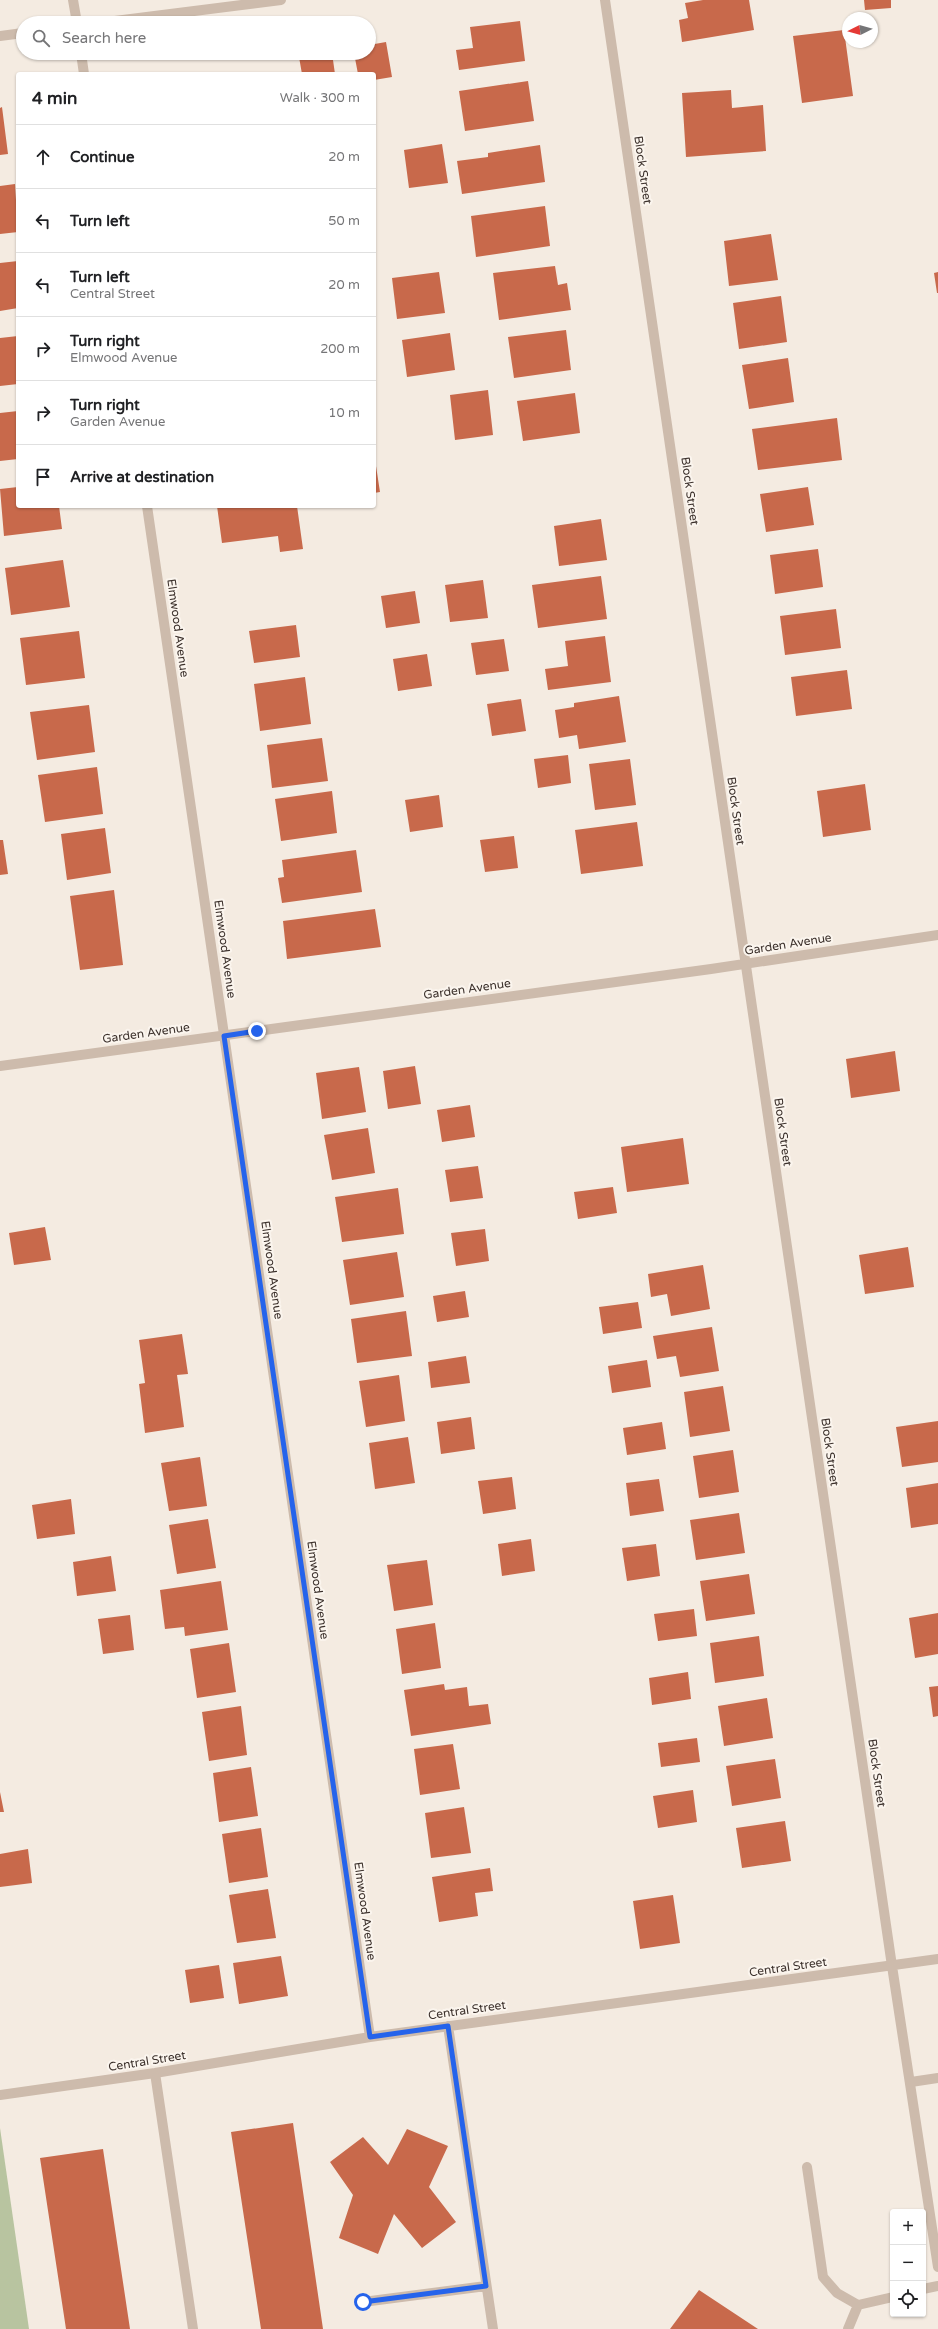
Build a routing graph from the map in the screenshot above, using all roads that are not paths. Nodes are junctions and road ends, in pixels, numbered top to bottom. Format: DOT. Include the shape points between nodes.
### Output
graph roads {
  1 [pos="73,0"];
  2 [pos="281,0"];
  3 [pos="604,0"];
  4 [pos="76,16"];
  5 [pos="154,16"];
  6 [pos="16,33"];
  7 [pos="0,36"];
  8 [pos="82,60"];
  9 [pos="84,72"];
  10 [pos="147,508"];
  11 [pos="938,935"];
  12 [pos="746,964"];
  13 [pos="224,1036"];
  14 [pos="0,1066"];
  15 [pos="938,1958"];
  16 [pos="892,1966"];
  17 [pos="448,2026"];
  18 [pos="370,2037"];
  19 [pos="155,2074"];
  20 [pos="938,2078"];
  21 [pos="911,2082"];
  22 [pos="0,2095"];
  23 [pos="807,2167"];
  24 [pos="938,2267"];
  25 [pos="486,2286"];
  26 [pos="938,2286"];
  27 [pos="926,2288"];
  28 [pos="890,2298"];
  29 [pos="363,2302"];
  30 [pos="858,2305"];
  31 [pos="193,2329"];
  32 [pos="493,2329"];
  33 [pos="848,2329"];
  1 -- 4 [label="street"];
  2 -- 5 [label="street"];
  3 -- 12 [label="street, Block Street"];
  6 -- 7 [label="street"];
  8 -- 9 [label="street"];
  10 -- 13 [label="street, Elmwood Avenue"];
  11 -- 12 [label="street, Garden Avenue"];
  12 -- 13 [label="street, Garden Avenue"];
  12 -- 16 [label="street, Block Street"];
  13 -- 14 [label="street, Garden Avenue"];
  13 -- 18 [label="street, Elmwood Avenue"];
  15 -- 16 [label="street, Central Street"];
  16 -- 17 [label="street, Central Street"];
  16 -- 21 [label="street, Block Street"];
  17 -- 18 [label="street, Central Street"];
  17 -- 25 [label="street"];
  18 -- 19 [label="street, Central Street"];
  19 -- 22 [label="street, Central Street"];
  19 -- 31 [label="street"];
  20 -- 21 [label="street"];
  21 -- 24 [label="street, Block Street"];
  23 -- 30 [label="street" via="823,2277 837,2293"];
  25 -- 29 [label="street"];
  25 -- 32 [label="street"];
  26 -- 27 [label="street"];
  28 -- 30 [label="street"];
  30 -- 33 [label="street"];
}
